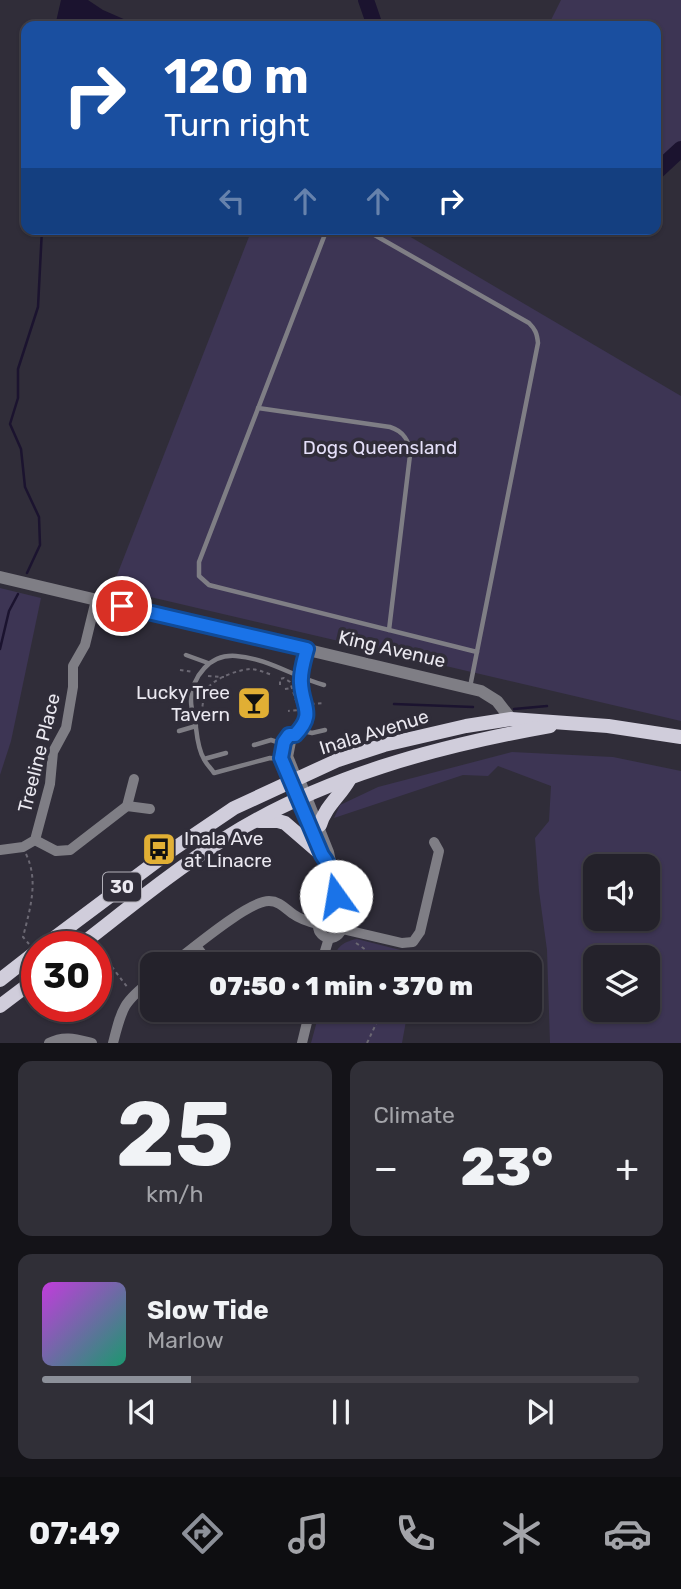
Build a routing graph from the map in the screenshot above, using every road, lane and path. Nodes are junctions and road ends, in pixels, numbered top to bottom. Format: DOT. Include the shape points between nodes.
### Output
graph roads {
  1 [pos="325,235"];
  2 [pos="375,235"];
  3 [pos="258,408"];
  4 [pos="0,577"];
  5 [pos="96,600"];
  6 [pos="388,630"];
  7 [pos="307,649"];
  8 [pos="477,652"];
  9 [pos="186,655"];
  10 [pos="209,663"];
  11 [pos="180,670"];
  12 [pos="199,674"];
  13 [pos="272,675"];
  14 [pos="301,676"];
  15 [pos="224,677"];
  16 [pos="280,685"];
  17 [pos="324,685"];
  18 [pos="292,688"];
  19 [pos="470,688"];
  20 [pos="285,689"];
  21 [pos="488,695"];
  22 [pos="324,703"];
  23 [pos="310,704"];
  24 [pos="288,711"];
  25 [pos="194,715"];
  26 [pos="515,719"];
  27 [pos="175,720"];
  28 [pos="491,721"];
  29 [pos="559,724"];
  30 [pos="196,726"];
  31 [pos="325,730"];
  32 [pos="178,731"];
  33 [pos="297,733"];
  34 [pos="681,737"];
  35 [pos="284,742"];
  36 [pos="254,745"];
  37 [pos="292,747"];
  38 [pos="226,753"];
  39 [pos="281,758"];
  40 [pos="204,760"];
  41 [pos="134,779"];
  42 [pos="294,779"];
  43 [pos="349,780"];
  44 [pos="302,798"];
  45 [pos="127,806"];
  46 [pos="150,810"];
  47 [pos="255,821"];
  48 [pos="320,825"];
  49 [pos="35,840"];
  50 [pos="434,842"];
  51 [pos="23,847"];
  52 [pos="0,850"];
  53 [pos="327,858"];
  54 [pos="332,914"];
  55 [pos="318,924"];
  56 [pos="24,931"];
  57 [pos="60,931"];
  58 [pos="99,931"];
  59 [pos="346,933"];
  60 [pos="329,938"];
  61 [pos="196,946"];
  62 [pos="188,952"];
  63 [pos="201,952"];
  64 [pos="325,952"];
  65 [pos="367,952"];
  66 [pos="21,961"];
  67 [pos="112,968"];
  68 [pos="0,980"];
  69 [pos="140,989"];
  70 [pos="21,990"];
  71 [pos="132,995"];
  72 [pos="0,1006"];
  73 [pos="307,1022"];
  74 [pos="376,1022"];
  75 [pos="49,1043"];
  76 [pos="92,1043"];
  77 [pos="113,1043"];
  78 [pos="302,1043"];
  79 [pos="367,1043"];
  1 -- 3 [label="lane"];
  2 -- 8 [label="lane" via="529,323 538,336"];
  3 -- 6 [label="lane" via="390,427 399,430 409,444"];
  3 -- 6 [label="lane" via="199,562 199,576 209,585"];
  4 -- 5 [label="street, King Avenue"];
  5 -- 7 [label="street, King Avenue"];
  5 -- 49 [label="street, Treeline Place" via="85,645 74,666 66,728 53,752"];
  6 -- 8 [label="lane"];
  7 -- 14 [label="lane"];
  7 -- 19 [label="street, King Avenue"];
  8 -- 19 [label="lane"];
  9 -- 10 [label="lane"];
  10 -- 12 [label="lane"];
  10 -- 14 [label="lane" via="235,656"];
  11 -- 12 [label="path"];
  12 -- 15 [label="path"];
  12 -- 25 [label="lane" via="191,702"];
  13 -- 15 [label="path" via="250,669"];
  14 -- 17 [label="lane"];
  14 -- 33 [label="lane" via="308,713"];
  15 -- 25 [label="path" via="208,687 202,712"];
  16 -- 18 [label="path" via="281,679 287,679"];
  18 -- 20 [label="path"];
  18 -- 24 [label="path" via="299,710"];
  19 -- 21 [label="street, King Avenue"];
  21 -- 26 [label="street, King Avenue"];
  21 -- 28 [label="street"];
  22 -- 23 [label="path"];
  25 -- 27 [label="path"];
  25 -- 30 [label="lane"];
  26 -- 28 [label="main road, Inala Avenue / 30"];
  26 -- 29 [label="main road, 30"];
  28 -- 42 [label="main road, Inala Avenue / 30" via="384,745"];
  29 -- 34 [label="main road, 30"];
  29 -- 43 [label="main road, Inala Avenue / 30" via="465,742"];
  30 -- 32 [label="lane"];
  30 -- 40 [label="lane"];
  31 -- 33 [label="lane"];
  33 -- 35 [label="lane"];
  33 -- 37 [label="lane"];
  35 -- 36 [label="lane"];
  35 -- 37 [label="lane"];
  35 -- 39 [label="lane"];
  37 -- 42 [label="lane"];
  38 -- 40 [label="lane"];
  39 -- 40 [label="lane" via="214,772"];
  39 -- 42 [label="lane"];
  41 -- 45 [label="street"];
  42 -- 44 [label="street"];
  42 -- 57 [label="main road, Inala Avenue / 30" via="234,808"];
  43 -- 44 [label="main road, Inala Avenue / 30"];
  43 -- 48 [label="main road"];
  44 -- 47 [label="main road, Inala Avenue / 30"];
  44 -- 48 [label="street"];
  44 -- 53 [label="street"];
  45 -- 46 [label="street"];
  45 -- 49 [label="street" via="70,850 56,851"];
  47 -- 53 [label="main road" via="281,821"];
  47 -- 58 [label="main road, Inala Avenue / 30" via="183,867"];
  48 -- 53 [label="street"];
  49 -- 51 [label="street, Treeline Place"];
  50 -- 59 [label="street" via="439,851 420,932 413,942"];
  51 -- 52 [label="street, Treeline Place"];
  51 -- 56 [label="path" via="33,870 34,891"];
  53 -- 54 [label="street" via="336,886"];
  54 -- 55 [label="street" via="323,916"];
  54 -- 59 [label="street" via="340,918"];
  55 -- 60 [label="street" via="320,933"];
  55 -- 61 [label="street" via="270,901 242,913"];
  59 -- 60 [label="street"];
  59 -- 65 [label="path"];
  60 -- 64 [label="street"];
  61 -- 62 [label="street"];
  61 -- 63 [label="street"];
  66 -- 68 [label="main road, Inala Avenue / 30"];
  67 -- 71 [label="path"];
  69 -- 71 [label="street"];
  70 -- 72 [label="main road"];
  71 -- 77 [label="street" via="123,1006"];
  73 -- 78 [label="street"];
  74 -- 79 [label="path"];
  75 -- 76 [label="street" via="60,1038"];
}
